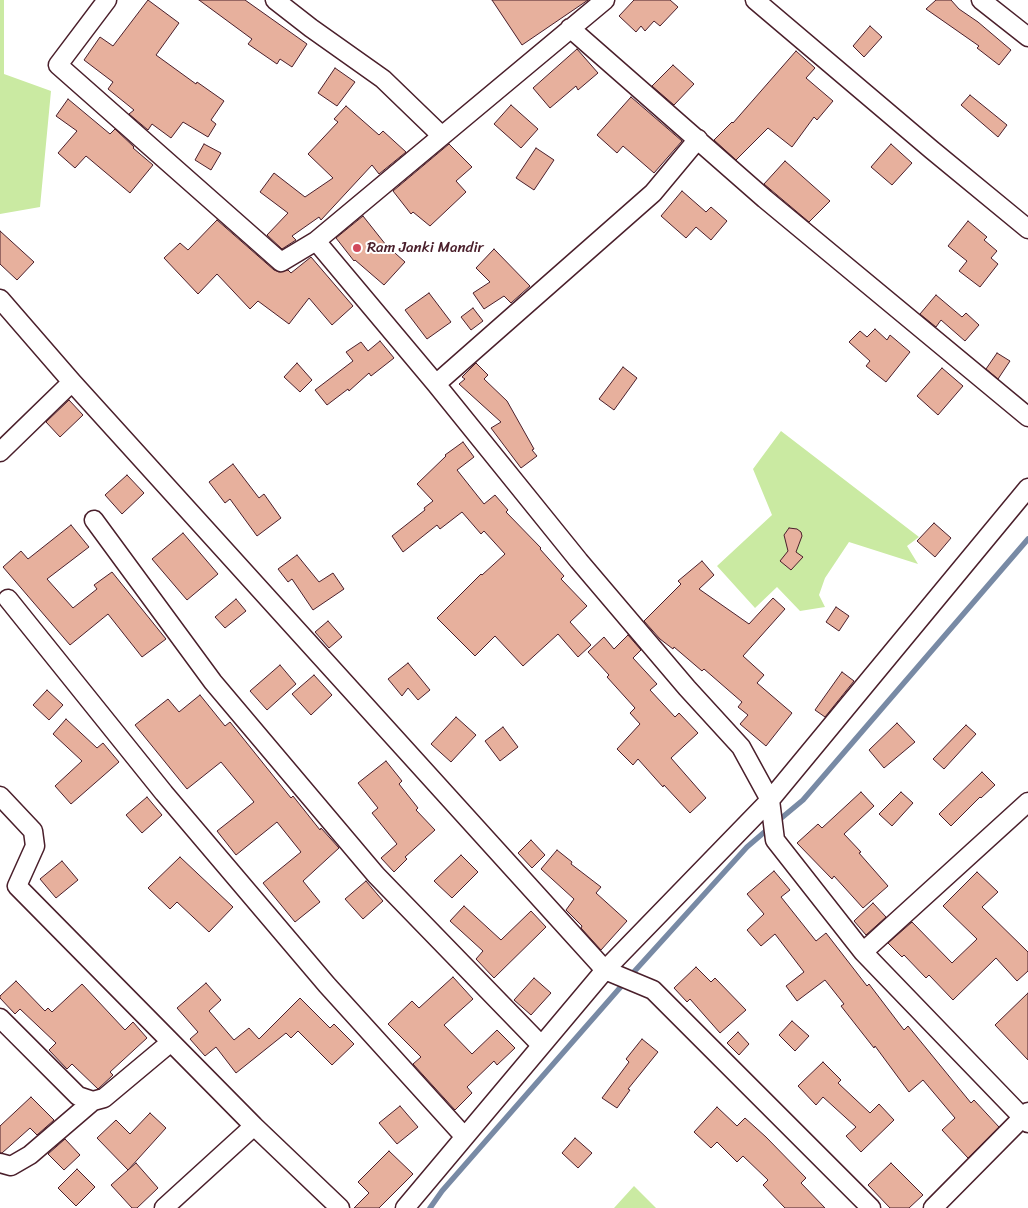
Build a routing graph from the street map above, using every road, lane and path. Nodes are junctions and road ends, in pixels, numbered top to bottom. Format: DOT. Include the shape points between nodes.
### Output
graph roads {
  1 [pos="106,0"];
  2 [pos="276,0"];
  3 [pos="605,0"];
  4 [pos="755,0"];
  5 [pos="981,0"];
  6 [pos="570,28"];
  7 [pos="1028,37"];
  8 [pos="442,136"];
  9 [pos="698,139"];
  10 [pos="1028,229"];
  11 [pos="316,242"];
  12 [pos="0,298"];
  13 [pos="72,382"];
  14 [pos="436,384"];
  15 [pos="1028,417"];
  16 [pos="0,452"];
  17 [pos="1028,488"];
  18 [pos="94,520"];
  19 [pos="8,599"];
  20 [pos="0,796"];
  21 [pos="770,800"];
  22 [pos="1028,802"];
  23 [pos="863,952"];
  24 [pos="605,970"];
  25 [pos="0,1018"];
  26 [pos="171,1042"];
  27 [pos="541,1045"];
  28 [pos="93,1101"];
  29 [pos="1026,1117"];
  30 [pos="254,1126"];
  31 [pos="464,1136"];
  32 [pos="0,1162"];
  33 [pos="164,1208"];
  34 [pos="340,1208"];
  35 [pos="405,1208"];
  36 [pos="872,1208"];
  37 [pos="933,1208"];
  1 -- 11 [label="street" via="58,65 281,262"];
  2 -- 8 [label="street" via="383,79"];
  3 -- 6 [label="street"];
  4 -- 10 [label="street"];
  5 -- 7 [label="street"];
  6 -- 8 [label="street"];
  6 -- 9 [label="street"];
  8 -- 11 [label="street"];
  9 -- 14 [label="street" via="653,192"];
  9 -- 15 [label="street" via="765,199"];
  11 -- 14 [label="street"];
  12 -- 13 [label="street"];
  13 -- 16 [label="street"];
  13 -- 24 [label="street"];
  14 -- 21 [label="street" via="579,561 741,747"];
  17 -- 21 [label="street"];
  18 -- 27 [label="street" via="213,682 376,875"];
  19 -- 31 [label="street" via="164,793 321,978"];
  20 -- 26 [label="street" via="33,831 35,846 17,886"];
  21 -- 23 [label="street" via="775,840"];
  21 -- 24 [label="street"];
  22 -- 23 [label="street"];
  23 -- 29 [label="street"];
  24 -- 27 [label="street"];
  24 -- 36 [label="street" via="653,990"];
  25 -- 28 [label="street" via="78,1096"];
  26 -- 28 [label="street" via="104,1098"];
  26 -- 30 [label="street"];
  27 -- 31 [label="street"];
  28 -- 32 [label="street" via="30,1155 11,1166"];
  29 -- 37 [label="street"];
  30 -- 33 [label="street"];
  30 -- 34 [label="street"];
  31 -- 35 [label="street"];
}
